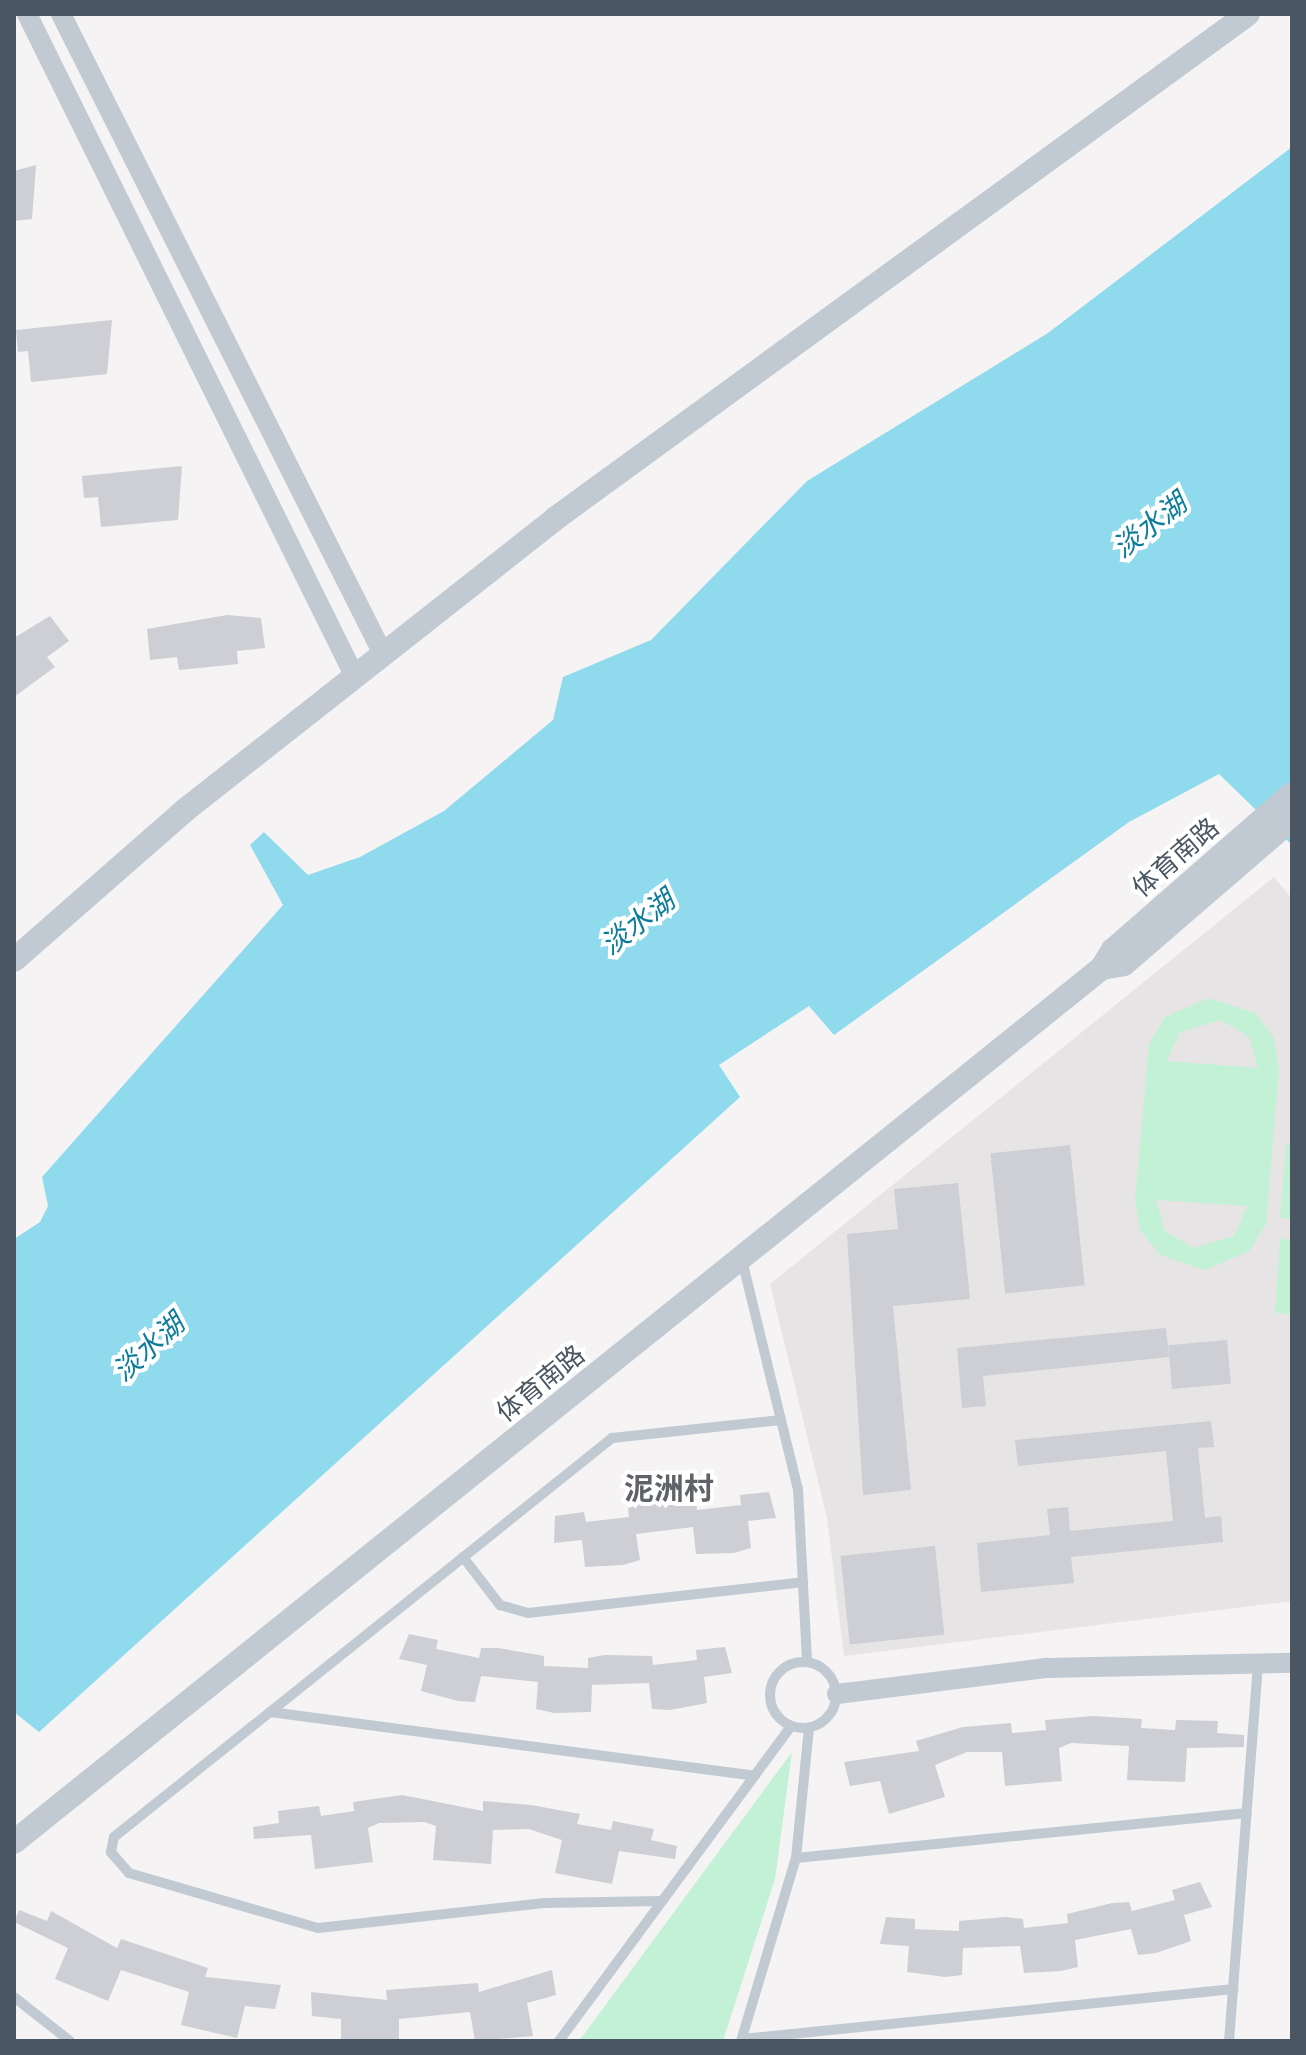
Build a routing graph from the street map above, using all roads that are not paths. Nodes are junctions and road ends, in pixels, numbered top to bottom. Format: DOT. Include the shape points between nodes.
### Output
graph roads {
  1 [pos="27,14"];
  2 [pos="61,14"];
  3 [pos="1248,14"];
  4 [pos="177,237"];
  5 [pos="147,251"];
  6 [pos="382,652"];
  7 [pos="354,675"];
  8 [pos="1292,794"];
  9 [pos="1292,819"];
  10 [pos="1202,886"];
  11 [pos="14,960"];
  12 [pos="742,1260"];
  13 [pos="781,1420"];
  14 [pos="463,1557"];
  15 [pos="803,1582"];
  16 [pos="807,1662"];
  17 [pos="1258,1663"];
  18 [pos="1292,1663"];
  19 [pos="837,1694"];
  20 [pos="270,1712"];
  21 [pos="791,1726"];
  22 [pos="809,1728"];
  23 [pos="755,1776"];
  24 [pos="1247,1813"];
  25 [pos="14,1842"];
  26 [pos="796,1858"];
  27 [pos="662,1901"];
  28 [pos="1233,1989"];
  29 [pos="14,1997"];
  30 [pos="742,2040"];
  31 [pos="70,2041"];
  32 [pos="559,2041"];
  33 [pos="1229,2041"];
  1 -- 5 [label="street"];
  2 -- 4 [label="street"];
  3 -- 6 [label="street"];
  4 -- 5 [label="street"];
  4 -- 6 [label="street"];
  5 -- 7 [label="street"];
  6 -- 7 [label="street"];
  7 -- 11 [label="street"];
  8 -- 10 [label="street, 体育南路"];
  9 -- 10 [label="street, 体育南路"];
  10 -- 12 [label="street, 体育南路" via="1113,950 1102,968"];
  12 -- 13 [label="lane"];
  12 -- 25 [label="street, 体育南路"];
  13 -- 14 [label="lane" via="612,1438"];
  13 -- 15 [label="lane" via="798,1489"];
  14 -- 15 [label="lane" via="500,1605 528,1613"];
  14 -- 20 [label="lane"];
  15 -- 16 [label="lane"];
  16 -- 19 [label="lane" via="831,1676"];
  16 -- 21 [label="lane" via="788,1666 771,1687 772,1706"];
  17 -- 18 [label="street"];
  17 -- 19 [label="street" via="1047,1668"];
  17 -- 24 [label="lane"];
  19 -- 22 [label="lane" via="827,1720"];
  20 -- 23 [label="lane"];
  20 -- 27 [label="lane" via="114,1837 116,1865 318,1928 544,1903"];
  21 -- 22 [label="lane"];
  21 -- 23 [label="lane"];
  22 -- 26 [label="lane"];
  23 -- 27 [label="lane"];
  24 -- 26 [label="lane"];
  24 -- 28 [label="lane"];
  26 -- 30 [label="lane"];
  27 -- 32 [label="lane"];
  28 -- 30 [label="lane"];
  28 -- 33 [label="lane"];
  29 -- 31 [label="lane"];
}
